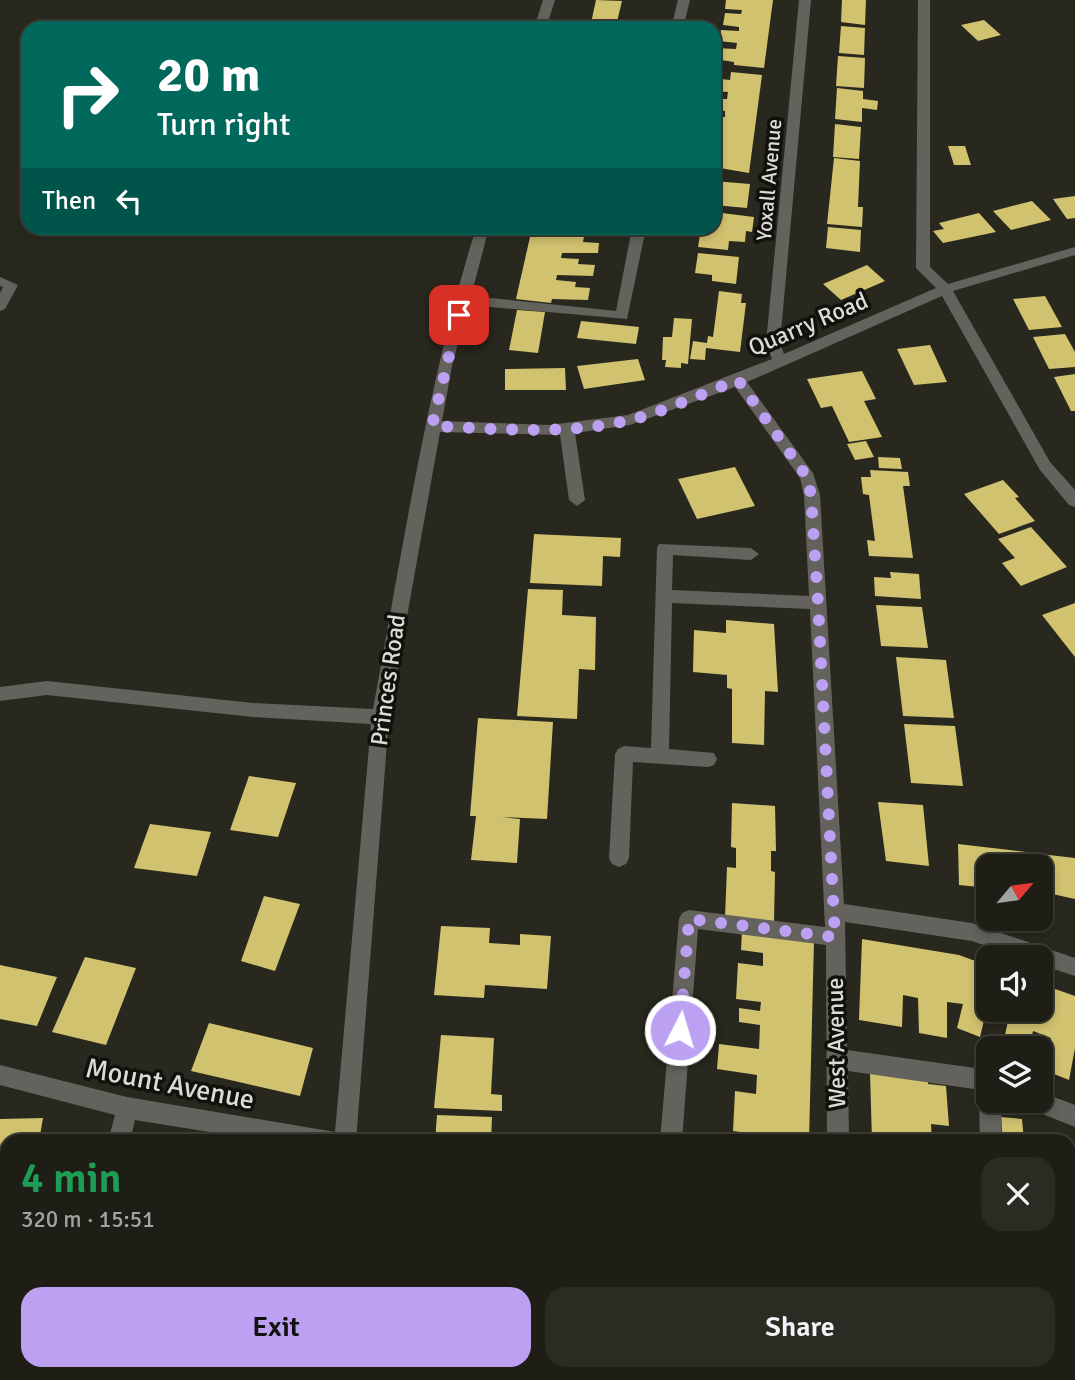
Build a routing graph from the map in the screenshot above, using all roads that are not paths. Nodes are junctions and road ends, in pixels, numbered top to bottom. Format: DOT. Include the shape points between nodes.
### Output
graph roads {
  1 [pos="549,0"];
  2 [pos="684,0"];
  3 [pos="805,0"];
  4 [pos="924,0"];
  5 [pos="542,21"];
  6 [pos="679,21"];
  7 [pos="480,235"];
  8 [pos="638,235"];
  9 [pos="1075,251"];
  10 [pos="0,281"];
  11 [pos="945,289"];
  12 [pos="463,300"];
  13 [pos="0,306"];
  14 [pos="780,361"];
  15 [pos="738,380"];
  16 [pos="432,426"];
  17 [pos="567,429"];
  18 [pos="577,500"];
  19 [pos="1075,501"];
  20 [pos="751,554"];
  21 [pos="664,596"];
  22 [pos="818,603"];
  23 [pos="0,694"];
  24 [pos="380,717"];
  25 [pos="660,755"];
  26 [pos="708,759"];
  27 [pos="619,858"];
  28 [pos="835,912"];
  29 [pos="835,937"];
  30 [pos="1075,967"];
  31 [pos="838,1059"];
  32 [pos="0,1075"];
  33 [pos="976,1079"];
  34 [pos="1053,1107"];
  35 [pos="127,1108"];
  36 [pos="990,1113"];
  37 [pos="1075,1116"];
  38 [pos="121,1134"];
  39 [pos="288,1134"];
  40 [pos="346,1134"];
  41 [pos="672,1134"];
  42 [pos="838,1134"];
  43 [pos="991,1134"];
  1 -- 5 [label="street"];
  2 -- 6 [label="street"];
  3 -- 14 [label="street, Yoxall Avenue" via="773,343"];
  4 -- 11 [label="street" via="923,268"];
  7 -- 12 [label="street, Princes Road"];
  8 -- 12 [label="street" via="622,316"];
  9 -- 11 [label="street, Quarry Road"];
  10 -- 13 [label="street" via="11,285"];
  11 -- 14 [label="street, Quarry Road"];
  11 -- 19 [label="street" via="1045,466"];
  12 -- 16 [label="street, Princes Road"];
  14 -- 15 [label="street, Quarry Road"];
  15 -- 17 [label="street, Quarry Road" via="630,420"];
  15 -- 22 [label="street, West Avenue" via="807,477"];
  16 -- 17 [label="street, Quarry Road"];
  16 -- 24 [label="street, Princes Road"];
  17 -- 18 [label="street"];
  20 -- 21 [label="street" via="665,548"];
  21 -- 22 [label="street"];
  21 -- 25 [label="street"];
  22 -- 28 [label="street, West Avenue"];
  23 -- 24 [label="street" via="47,688 253,710"];
  24 -- 40 [label="street, Princes Road"];
  25 -- 26 [label="street"];
  25 -- 27 [label="street" via="624,754"];
  28 -- 29 [label="street, West Avenue"];
  28 -- 30 [label="street" via="972,932"];
  29 -- 31 [label="street, West Avenue"];
  29 -- 41 [label="street" via="689,919"];
  31 -- 33 [label="street"];
  31 -- 42 [label="street, West Avenue"];
  32 -- 35 [label="street, Mount Avenue"];
  34 -- 37 [label="street"];
  35 -- 38 [label="street"];
  35 -- 39 [label="street, Mount Avenue"];
  36 -- 43 [label="street"];
}
